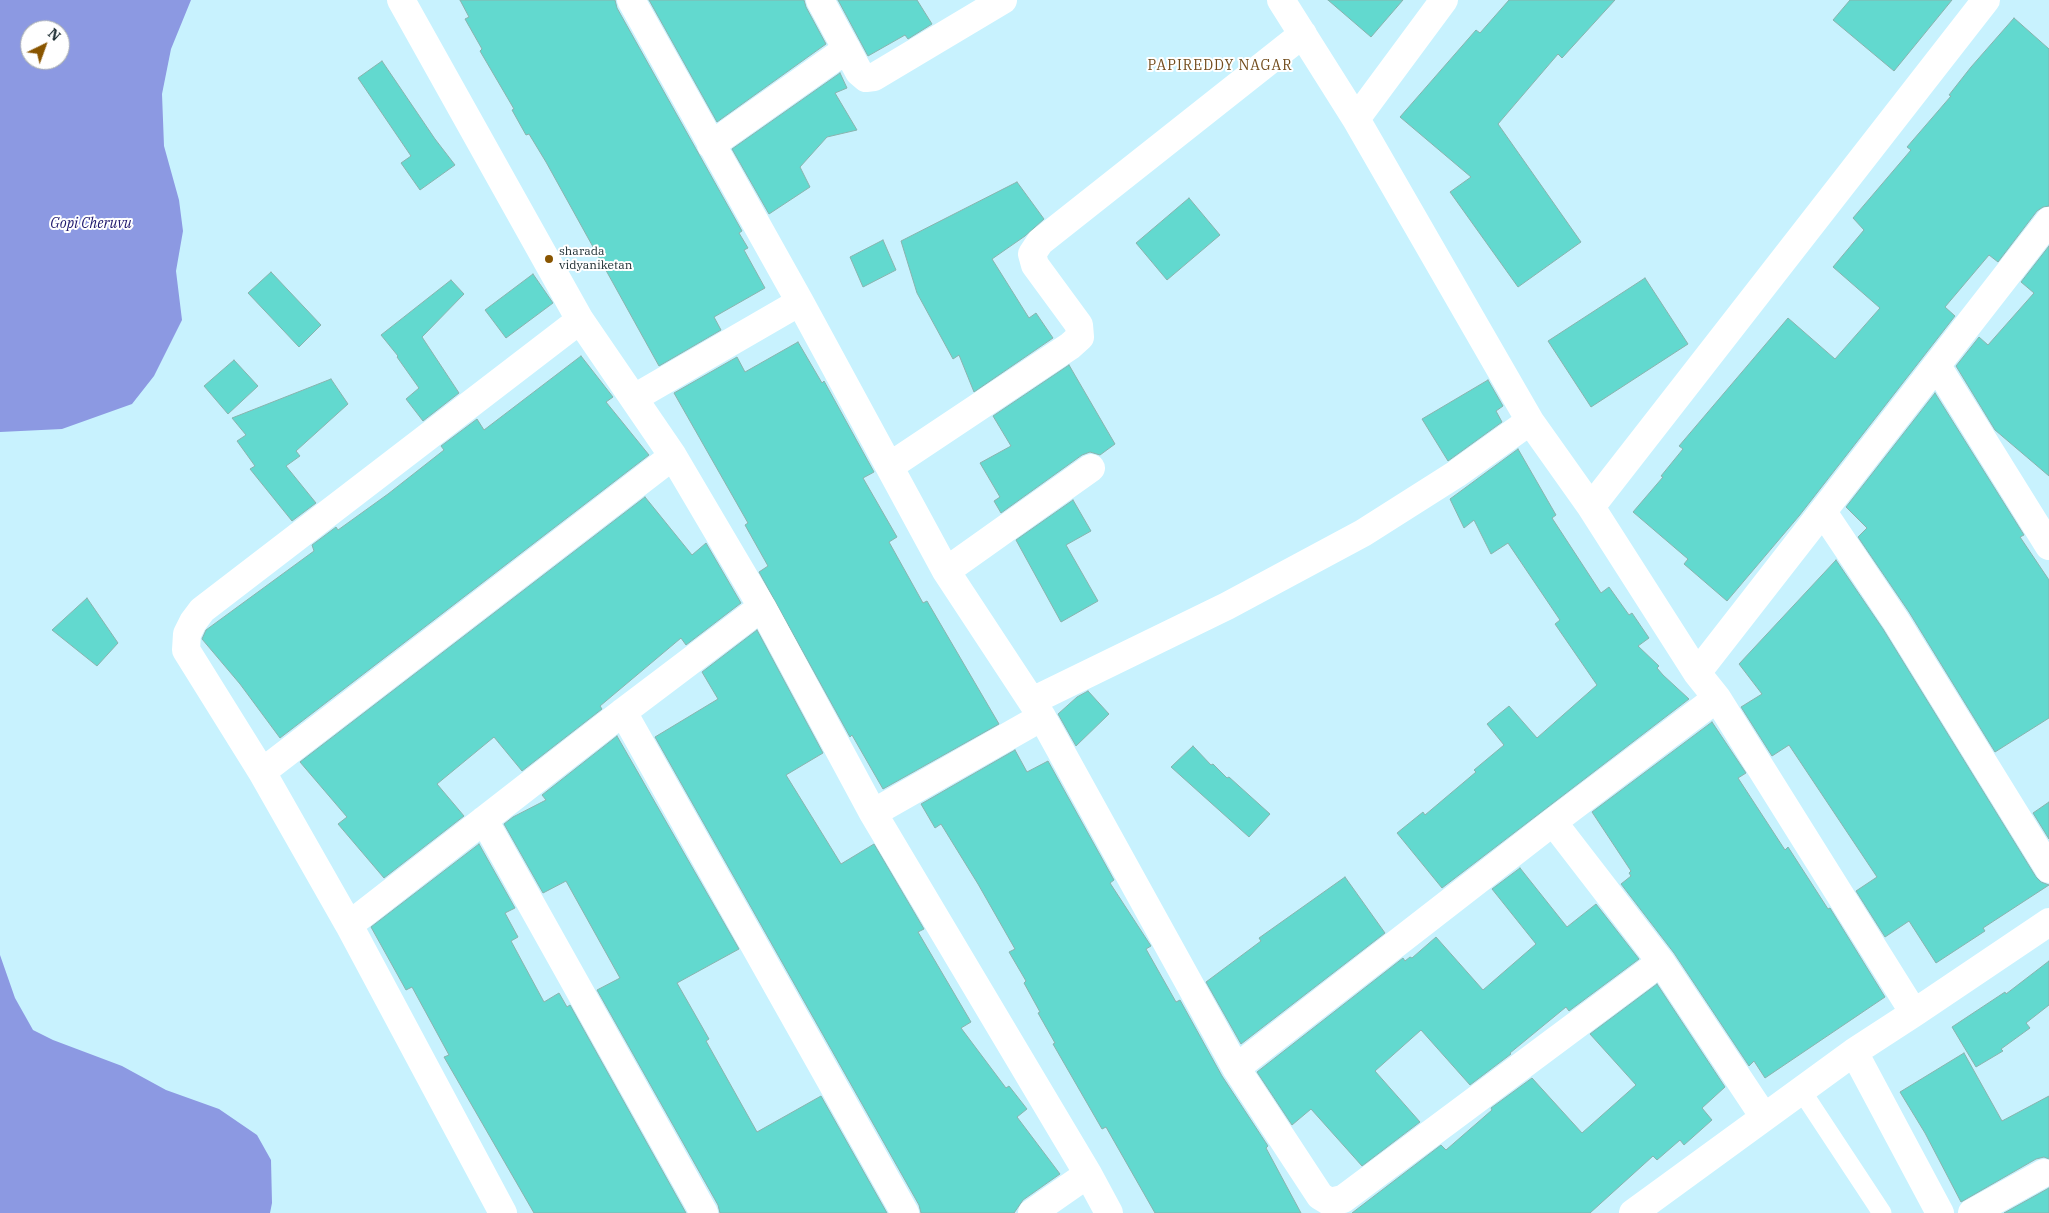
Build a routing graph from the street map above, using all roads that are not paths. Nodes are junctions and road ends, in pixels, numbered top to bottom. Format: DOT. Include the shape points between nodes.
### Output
graph roads {
  1 [pos="401,0"];
  2 [pos="631,0"];
  3 [pos="820,0"];
  4 [pos="1003,0"];
  5 [pos="1281,0"];
  6 [pos="1444,0"];
  7 [pos="1986,0"];
  8 [pos="1303,34"];
  9 [pos="847,49"];
  10 [pos="1356,119"];
  11 [pos="711,144"];
  12 [pos="2049,221"];
  13 [pos="800,302"];
  14 [pos="580,320"];
  15 [pos="1936,366"];
  16 [pos="634,398"];
  17 [pos="1530,421"];
  18 [pos="673,456"];
  19 [pos="890,466"];
  20 [pos="1091,468"];
  21 [pos="1591,507"];
  22 [pos="1823,512"];
  23 [pos="2046,532"];
  24 [pos="946,571"];
  25 [pos="762,607"];
  26 [pos="1697,673"];
  27 [pos="1717,698"];
  28 [pos="1037,709"];
  29 [pos="624,712"];
  30 [pos="262,772"];
  31 [pos="873,813"];
  32 [pos="484,820"];
  33 [pos="1553,822"];
  34 [pos="2049,869"];
  35 [pos="2049,922"];
  36 [pos="349,925"];
  37 [pos="1661,962"];
  38 [pos="1914,1013"];
  39 [pos="1854,1052"];
  40 [pos="1236,1068"];
  41 [pos="1802,1090"];
  42 [pos="1764,1117"];
  43 [pos="2044,1173"];
  44 [pos="1088,1174"];
  45 [pos="1332,1208"];
  46 [pos="503,1213"];
  47 [pos="704,1213"];
  48 [pos="905,1213"];
  49 [pos="1032,1213"];
  50 [pos="1109,1213"];
  51 [pos="1633,1213"];
  52 [pos="1882,1213"];
  53 [pos="1940,1213"];
  54 [pos="1972,1213"];
  1 -- 14 [label="street"];
  2 -- 11 [label="street"];
  3 -- 9 [label="street"];
  4 -- 9 [label="street" via="874,77 866,78 859,72"];
  5 -- 8 [label="street"];
  6 -- 10 [label="street"];
  7 -- 21 [label="street"];
  8 -- 10 [label="street"];
  8 -- 19 [label="street" via="1040,242 1032,254 1035,265 1079,325 1080,336 1070,346"];
  9 -- 11 [label="street"];
  10 -- 17 [label="street"];
  11 -- 13 [label="street"];
  12 -- 15 [label="street"];
  13 -- 16 [label="street"];
  13 -- 19 [label="street"];
  14 -- 16 [label="street"];
  14 -- 30 [label="street" via="202,610 193,622 187,634 186,650"];
  15 -- 22 [label="street"];
  15 -- 23 [label="street"];
  16 -- 18 [label="street"];
  17 -- 21 [label="street"];
  17 -- 28 [label="street" via="1456,474 1362,534"];
  18 -- 25 [label="street"];
  18 -- 30 [label="street"];
  19 -- 24 [label="street"];
  20 -- 24 [label="street"];
  21 -- 26 [label="street"];
  22 -- 26 [label="street"];
  22 -- 34 [label="street" via="1896,621"];
  24 -- 28 [label="street"];
  25 -- 29 [label="street"];
  25 -- 31 [label="street"];
  26 -- 27 [label="street"];
  27 -- 33 [label="street"];
  27 -- 38 [label="street"];
  28 -- 31 [label="street"];
  28 -- 40 [label="street"];
  29 -- 32 [label="street"];
  29 -- 48 [label="street"];
  30 -- 36 [label="street"];
  31 -- 44 [label="street"];
  32 -- 36 [label="street"];
  32 -- 47 [label="street"];
  33 -- 37 [label="street"];
  33 -- 40 [label="street"];
  35 -- 38 [label="street"];
  36 -- 46 [label="street"];
  37 -- 42 [label="street"];
  37 -- 45 [label="street"];
  38 -- 39 [label="street"];
  39 -- 41 [label="street"];
  39 -- 53 [label="street"];
  40 -- 45 [label="street" via="1320,1196"];
  41 -- 42 [label="street"];
  41 -- 52 [label="lane"];
  42 -- 51 [label="street"];
  43 -- 54 [label="street"];
  44 -- 49 [label="street"];
  44 -- 50 [label="street"];
}
